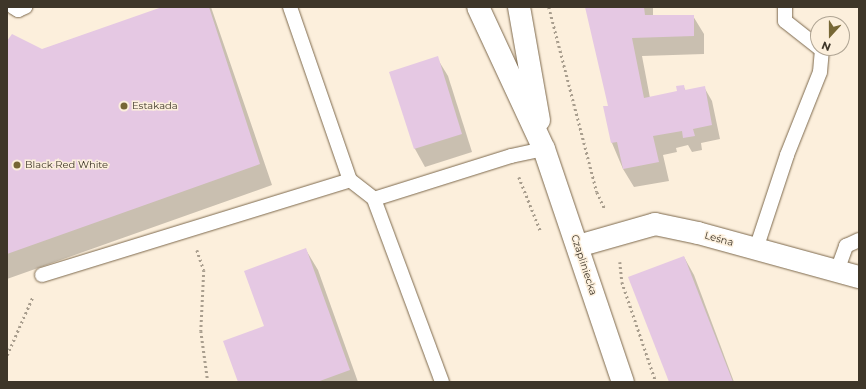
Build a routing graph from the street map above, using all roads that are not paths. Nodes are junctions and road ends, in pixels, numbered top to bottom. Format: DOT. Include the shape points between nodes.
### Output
graph roads {
  1 [pos="13,7"];
  2 [pos="25,7"];
  3 [pos="290,7"];
  4 [pos="478,7"];
  5 [pos="519,7"];
  6 [pos="785,7"];
  7 [pos="810,40"];
  8 [pos="821,56"];
  9 [pos="544,149"];
  10 [pos="350,180"];
  11 [pos="374,199"];
  12 [pos="859,240"];
  13 [pos="578,246"];
  14 [pos="756,249"];
  15 [pos="837,271"];
  16 [pos="42,275"];
  17 [pos="859,277"];
  18 [pos="442,382"];
  19 [pos="623,382"];
  1 -- 2 [label="lane" via="18,10"];
  3 -- 10 [label="lane"];
  4 -- 9 [label="street, Czapliniecka"];
  5 -- 9 [label="street, Czapliniecka"];
  6 -- 7 [label="lane" via="785,21"];
  8 -- 14 [label="lane" via="820,72 787,155"];
  9 -- 11 [label="lane" via="511,156"];
  9 -- 13 [label="street, Czapliniecka"];
  10 -- 11 [label="lane"];
  10 -- 16 [label="lane"];
  11 -- 18 [label="lane"];
  12 -- 15 [label="lane" via="846,246"];
  13 -- 14 [label="street, Leśna" via="655,224"];
  13 -- 19 [label="street, Czapliniecka"];
  14 -- 15 [label="street, Leśna"];
  15 -- 17 [label="street, Leśna"];
}
